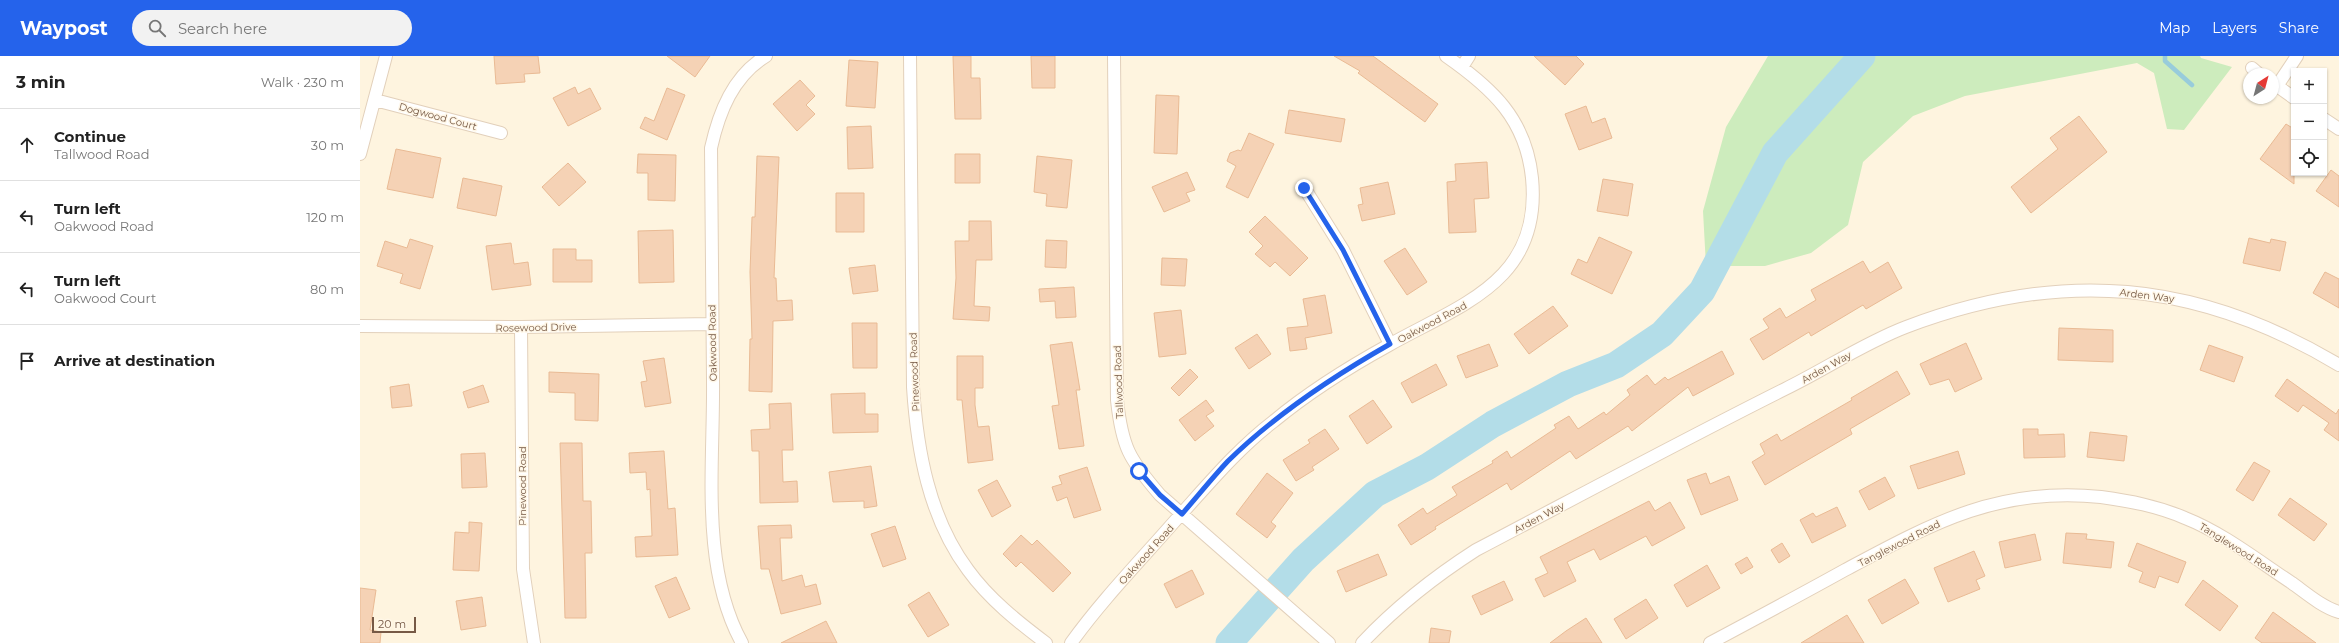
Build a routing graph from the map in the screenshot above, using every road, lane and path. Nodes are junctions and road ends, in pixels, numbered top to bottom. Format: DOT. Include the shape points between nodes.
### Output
graph roads {
  1 [pos="386,56"];
  2 [pos="766,56"];
  3 [pos="910,56"];
  4 [pos="1114,56"];
  5 [pos="1446,56"];
  6 [pos="1469,56"];
  7 [pos="2297,56"];
  8 [pos="1462,67"];
  9 [pos="2279,79"];
  10 [pos="2279,87"];
  11 [pos="2291,96"];
  12 [pos="375,100"];
  13 [pos="2327,121"];
  14 [pos="2339,129"];
  15 [pos="501,133"];
  16 [pos="360,154"];
  17 [pos="1304,188"];
  18 [pos="711,324"];
  19 [pos="360,326"];
  20 [pos="521,328"];
  21 [pos="1390,344"];
  22 [pos="2339,365"];
  23 [pos="1182,514"];
  24 [pos="2339,612"];
  25 [pos="534,643"];
  26 [pos="742,643"];
  27 [pos="1046,643"];
  28 [pos="1071,643"];
  29 [pos="1329,643"];
  30 [pos="1362,643"];
  31 [pos="1710,643"];
  1 -- 12 [label="street"];
  2 -- 18 [label="street, Oakwood Road" via="739,80 724,104 711,148"];
  3 -- 27 [label="street, Pinewood Road" via="913,387 915,416 928,483 938,517 968,571 1013,617"];
  4 -- 23 [label="street, Tallwood Road" via="1120,424 1125,446 1139,471 1160,495"];
  5 -- 8 [label="street, Oakwood Road"];
  6 -- 8 [label="street"];
  7 -- 9 [label="street"];
  8 -- 21 [label="street, Oakwood Road" via="1499,99 1523,138 1530,160 1533,188 1532,210 1526,235 1508,268 1493,285 1457,309"];
  10 -- 11 [label="street"];
  12 -- 15 [label="street, Dogwood Court"];
  12 -- 16 [label="street"];
  13 -- 14 [label="street"];
  17 -- 21 [label="street" via="1343,250"];
  18 -- 20 [label="street, Rosewood Drive"];
  18 -- 26 [label="street, Oakwood Road" via="715,552 724,603"];
  19 -- 20 [label="street, Rosewood Drive"];
  20 -- 25 [label="street, Pinewood Road" via="523,569"];
  21 -- 23 [label="street, Oakwood Road" via="1324,384 1274,420 1227,462"];
  22 -- 30 [label="street, Arden Way" via="2271,328 2224,311 2168,296 2079,290 2037,293 1943,314 1863,346 1796,384 1476,550 1439,574 1381,623"];
  23 -- 28 [label="street, Oakwood Road" via="1094,611"];
  23 -- 29 [label="street, Tallwood Road"];
  24 -- 31 [label="street, Tanglewood Road" via="2315,599 2209,528 2185,518 2128,500 2049,495 2021,497 1974,508 1928,526"];
}
